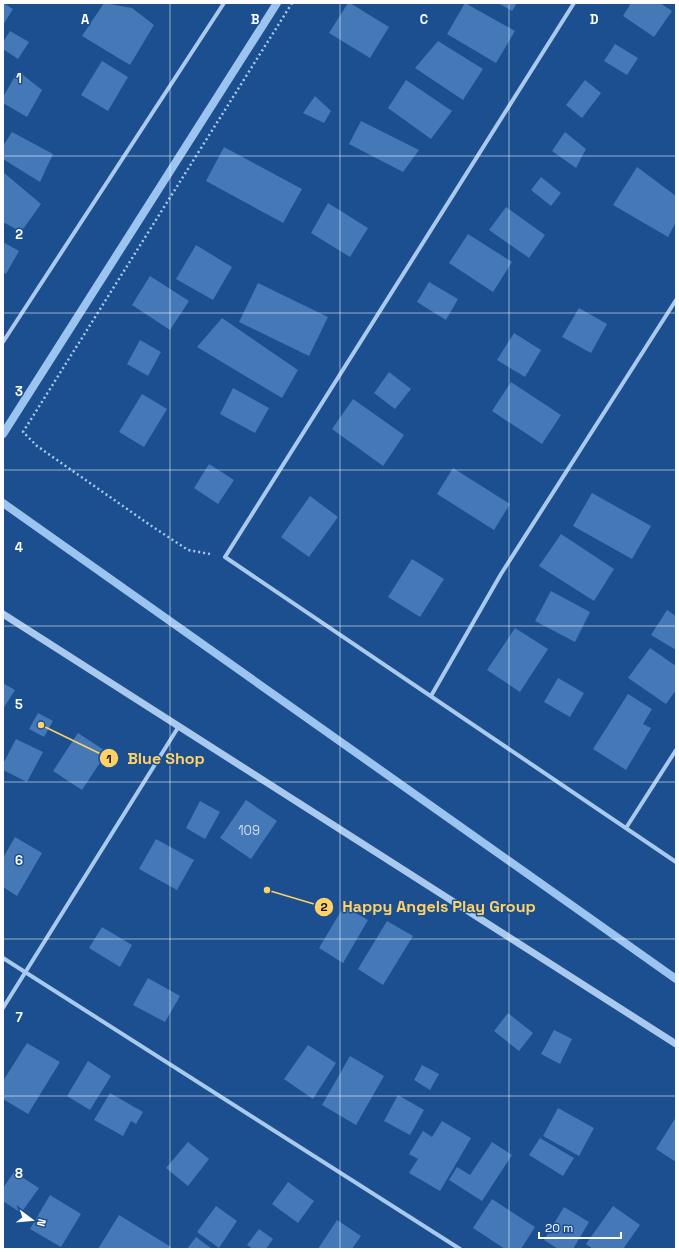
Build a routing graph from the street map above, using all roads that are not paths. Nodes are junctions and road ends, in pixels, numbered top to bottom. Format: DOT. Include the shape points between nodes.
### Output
graph roads {
  1 [pos="224,3"];
  2 [pos="574,3"];
  3 [pos="676,300"];
  4 [pos="3,342"];
  5 [pos="3,614"];
  6 [pos="432,696"];
  7 [pos="179,726"];
  8 [pos="676,750"];
  9 [pos="626,828"];
  10 [pos="676,862"];
  11 [pos="3,958"];
  12 [pos="25,972"];
  13 [pos="3,1008"];
  14 [pos="676,1044"];
  15 [pos="460,1249"];
  1 -- 4 [label="street"];
  2 -- 6 [label="street" via="225,557"];
  3 -- 6 [label="street" via="501,574"];
  5 -- 7 [label="street"];
  6 -- 9 [label="street"];
  7 -- 12 [label="street"];
  7 -- 14 [label="street"];
  8 -- 9 [label="street"];
  9 -- 10 [label="street"];
  11 -- 12 [label="street"];
  12 -- 13 [label="street"];
  12 -- 15 [label="street"];
}
